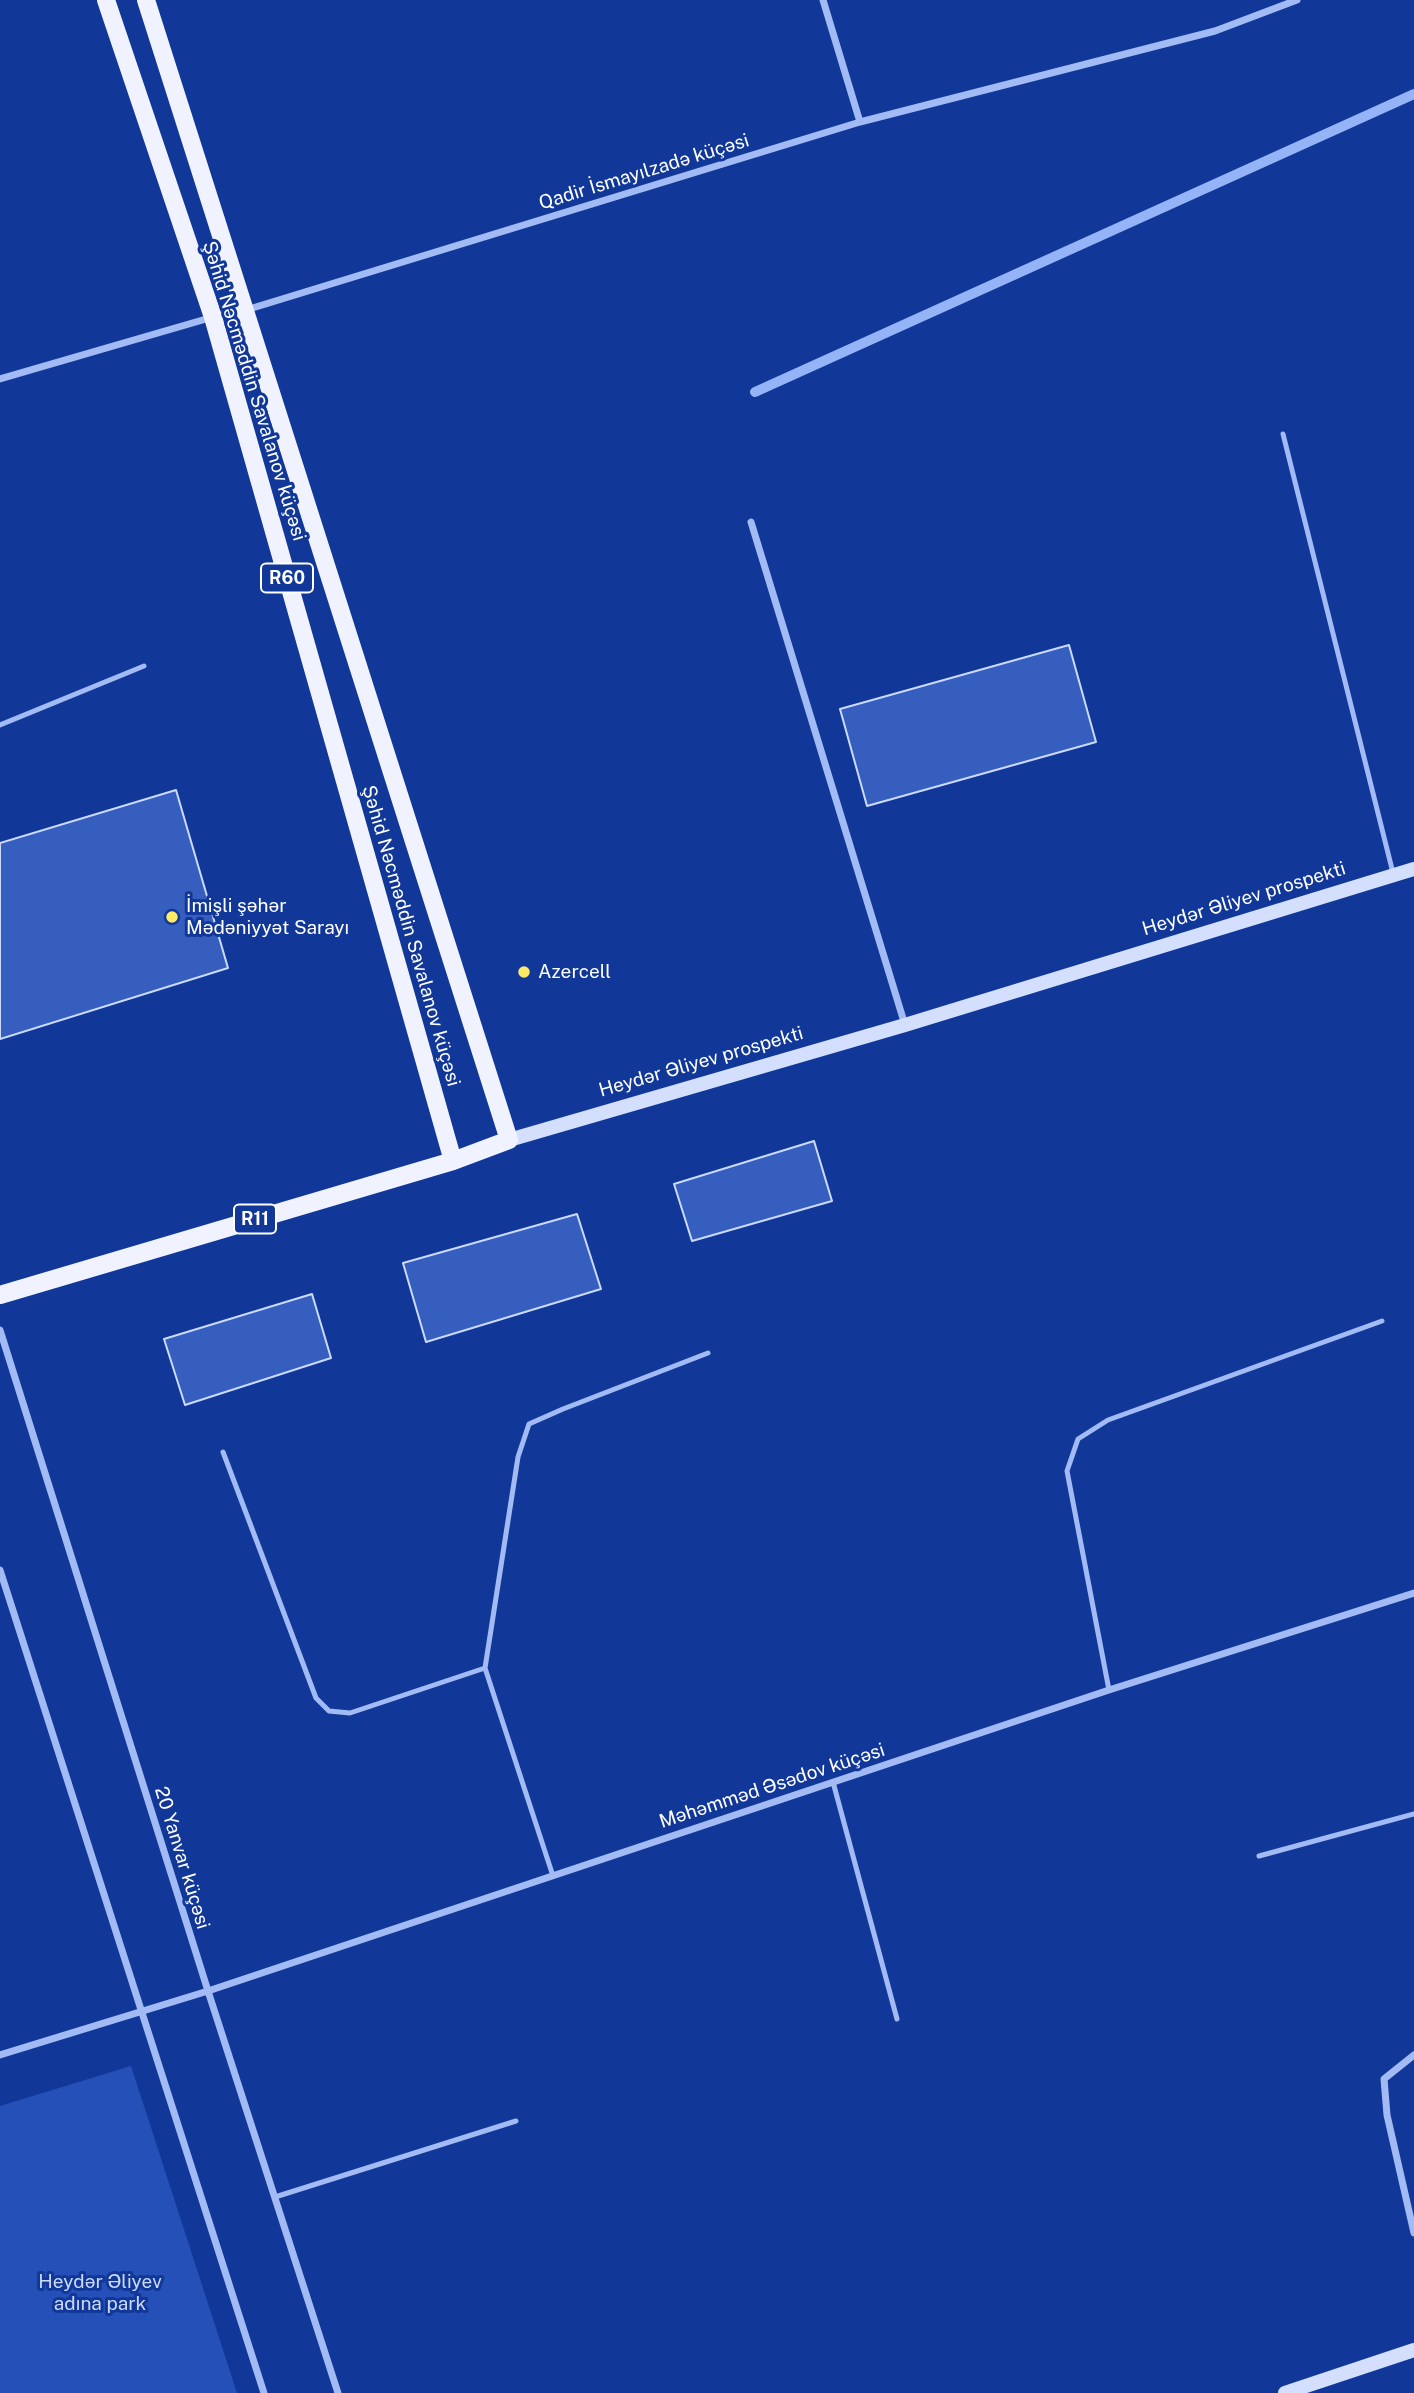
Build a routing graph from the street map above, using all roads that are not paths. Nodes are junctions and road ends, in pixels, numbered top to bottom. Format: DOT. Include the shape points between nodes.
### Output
graph roads {
  1 [pos="106,0"];
  2 [pos="146,0"];
  3 [pos="823,0"];
  4 [pos="1297,0"];
  5 [pos="860,122"];
  6 [pos="246,310"];
  7 [pos="213,317"];
  8 [pos="0,379"];
  9 [pos="1283,434"];
  10 [pos="751,522"];
  11 [pos="144,666"];
  12 [pos="0,725"];
  13 [pos="1414,869"];
  14 [pos="1394,876"];
  15 [pos="905,1025"];
  16 [pos="509,1140"];
  17 [pos="453,1161"];
  18 [pos="0,1295"];
  19 [pos="1382,1321"];
  20 [pos="0,1330"];
  21 [pos="708,1353"];
  22 [pos="223,1452"];
  23 [pos="0,1570"];
  24 [pos="1414,1593"];
  25 [pos="485,1668"];
  26 [pos="1109,1690"];
  27 [pos="833,1782"];
  28 [pos="1414,1814"];
  29 [pos="1259,1856"];
  30 [pos="553,1875"];
  31 [pos="208,1991"];
  32 [pos="140,2012"];
  33 [pos="897,2020"];
  34 [pos="0,2055"];
  35 [pos="1414,2055"];
  36 [pos="516,2121"];
  37 [pos="275,2197"];
  38 [pos="1414,2233"];
  39 [pos="1414,2350"];
  40 [pos="264,2393"];
  41 [pos="338,2393"];
  42 [pos="1285,2393"];
  1 -- 7 [label="main road, Şəhid Nəcməddin Savalanov küçəsi / R60"];
  2 -- 6 [label="main road, Şəhid Nəcməddin Savalanov küçəsi / R60"];
  3 -- 5 [label="street"];
  4 -- 5 [label="street, Qadir İsmayılzadə küçəsi" via="1215,31"];
  5 -- 6 [label="street, Qadir İsmayılzadə küçəsi"];
  6 -- 7 [label="street, Qadir İsmayılzadə küçəsi"];
  6 -- 16 [label="main road, Şəhid Nəcməddin Savalanov küçəsi / R60"];
  7 -- 8 [label="street, Qadir İsmayılzadə küçəsi"];
  7 -- 17 [label="main road, Şəhid Nəcməddin Savalanov küçəsi / R60"];
  9 -- 14 [label="lane"];
  10 -- 15 [label="street"];
  11 -- 12 [label="lane"];
  13 -- 14 [label="main road, Heydər Əliyev prospekti / R11"];
  14 -- 15 [label="main road, Heydər Əliyev prospekti / R11"];
  15 -- 16 [label="main road, Heydər Əliyev prospekti / R11"];
  16 -- 17 [label="main road, Heydər Əliyev prospekti / R11"];
  17 -- 18 [label="main road, Heydər Əliyev prospekti / R11"];
  19 -- 26 [label="lane" via="1108,1420 1078,1439 1067,1472"];
  20 -- 31 [label="street, 20 Yanvar küçəsi"];
  21 -- 25 [label="lane" via="529,1424 518,1457"];
  22 -- 25 [label="lane" via="316,1698 329,1711 350,1713"];
  23 -- 32 [label="street"];
  24 -- 26 [label="street, Məhəmməd Əsədov küçəsi"];
  25 -- 30 [label="lane"];
  26 -- 27 [label="street, Məhəmməd Əsədov küçəsi"];
  27 -- 30 [label="street, Məhəmməd Əsədov küçəsi"];
  27 -- 33 [label="lane"];
  28 -- 29 [label="lane"];
  30 -- 31 [label="street, Məhəmməd Əsədov küçəsi"];
  31 -- 32 [label="street, Məhəmməd Əsədov küçəsi"];
  31 -- 37 [label="street, 20 Yanvar küçəsi"];
  32 -- 34 [label="street, Məhəmməd Əsədov küçəsi"];
  32 -- 40 [label="street"];
  35 -- 38 [label="street" via="1384,2079 1387,2115"];
  36 -- 37 [label="lane"];
  37 -- 41 [label="street, 20 Yanvar küçəsi"];
  39 -- 42 [label="main road"];
}
